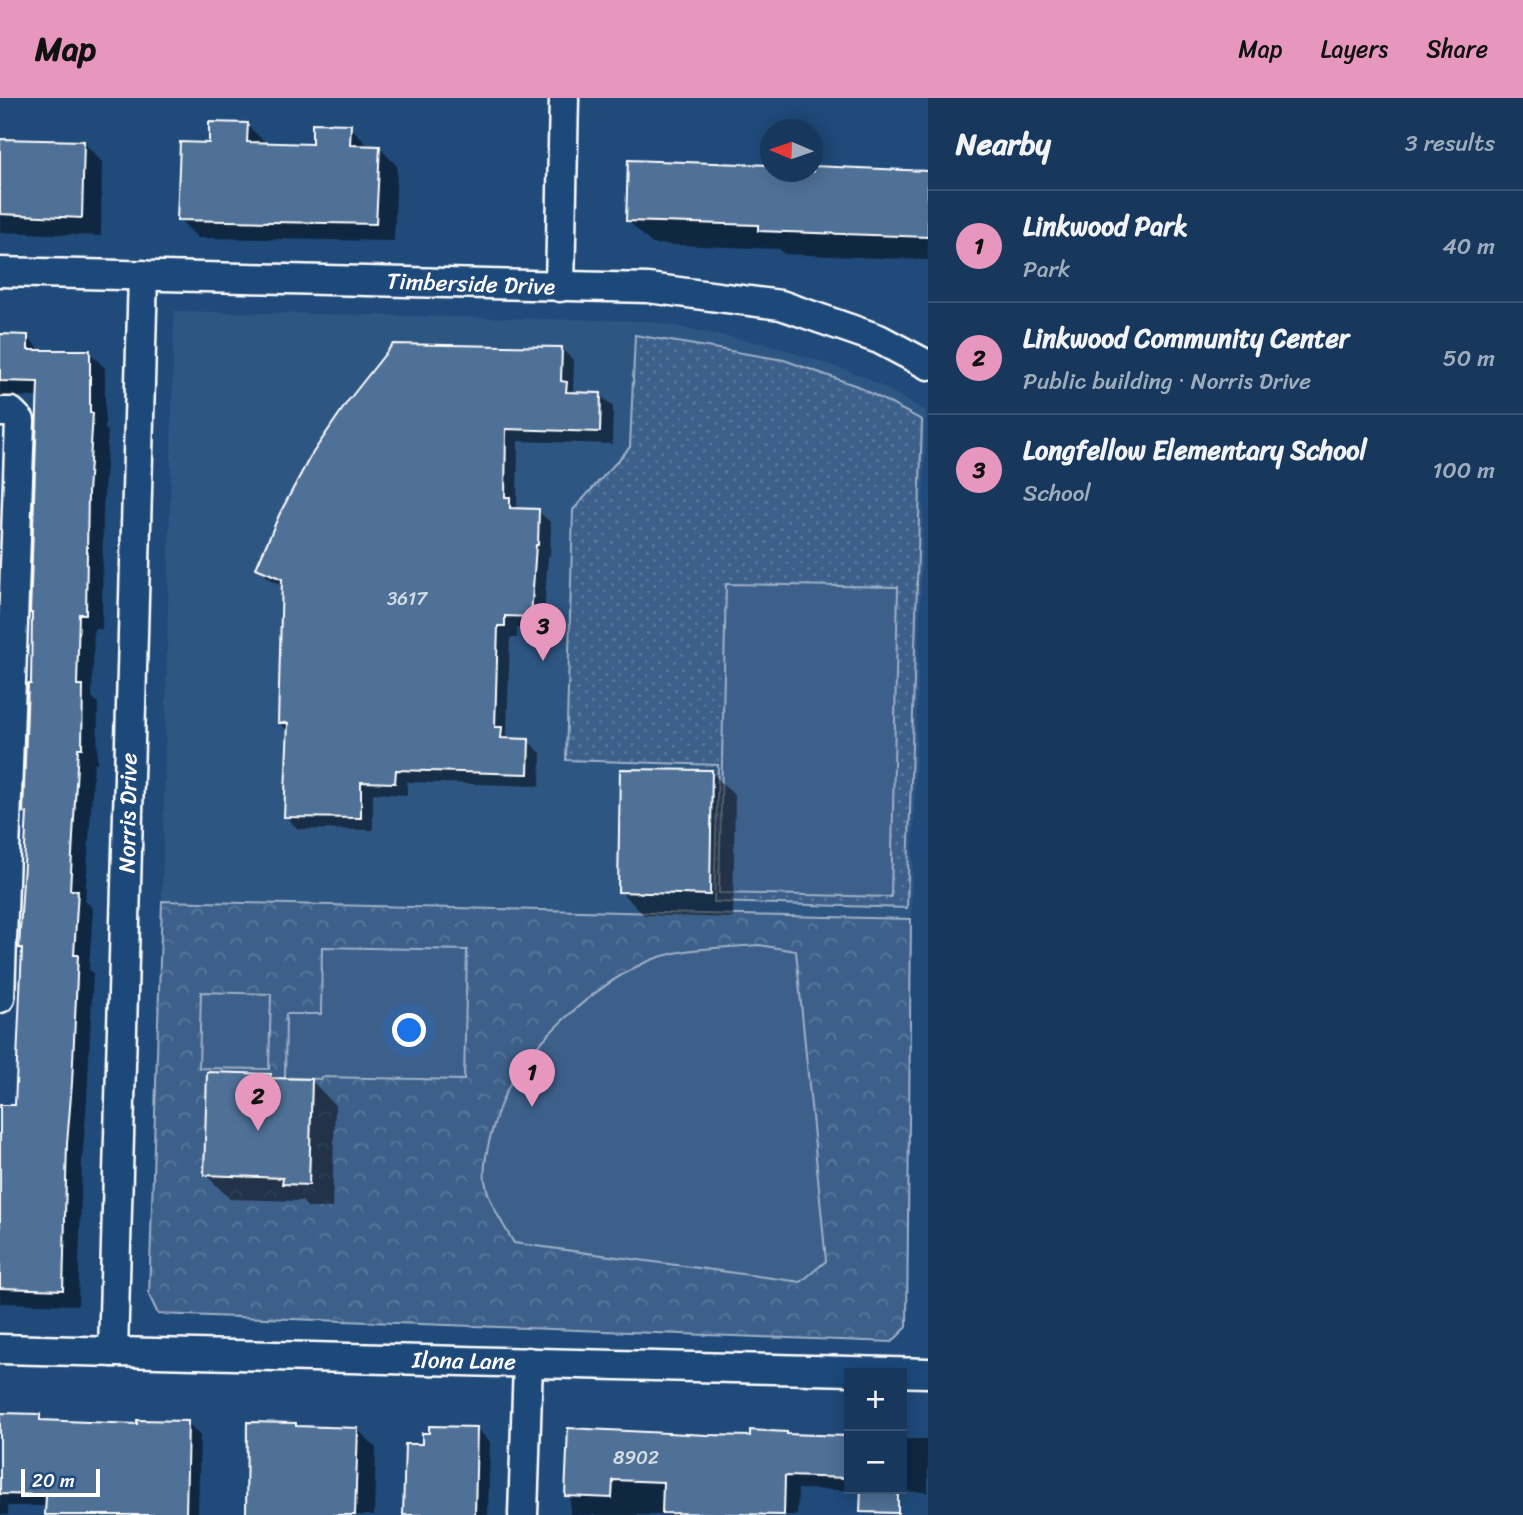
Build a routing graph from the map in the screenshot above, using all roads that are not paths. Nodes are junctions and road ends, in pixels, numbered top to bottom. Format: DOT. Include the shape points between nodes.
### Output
graph roads {
  1 [pos="564,98"];
  2 [pos="0,272"];
  3 [pos="143,275"];
  4 [pos="560,287"];
  5 [pos="928,365"];
  6 [pos="0,412"];
  7 [pos="0,998"];
  8 [pos="0,1349"];
  9 [pos="113,1352"];
  10 [pos="528,1362"];
  11 [pos="928,1373"];
  12 [pos="523,1515"];
  1 -- 4 [label="street"];
  2 -- 3 [label="street, Timberside Drive"];
  3 -- 4 [label="street, Timberside Drive"];
  3 -- 9 [label="street, Norris Drive"];
  4 -- 5 [label="street, Timberside Drive" via="648,288 781,305 879,339"];
  6 -- 7 [label="street" via="11,412 20,422"];
  8 -- 9 [label="street, Ilona Lane"];
  9 -- 10 [label="street, Ilona Lane"];
  10 -- 11 [label="street, Ilona Lane"];
  10 -- 12 [label="street"];
}
